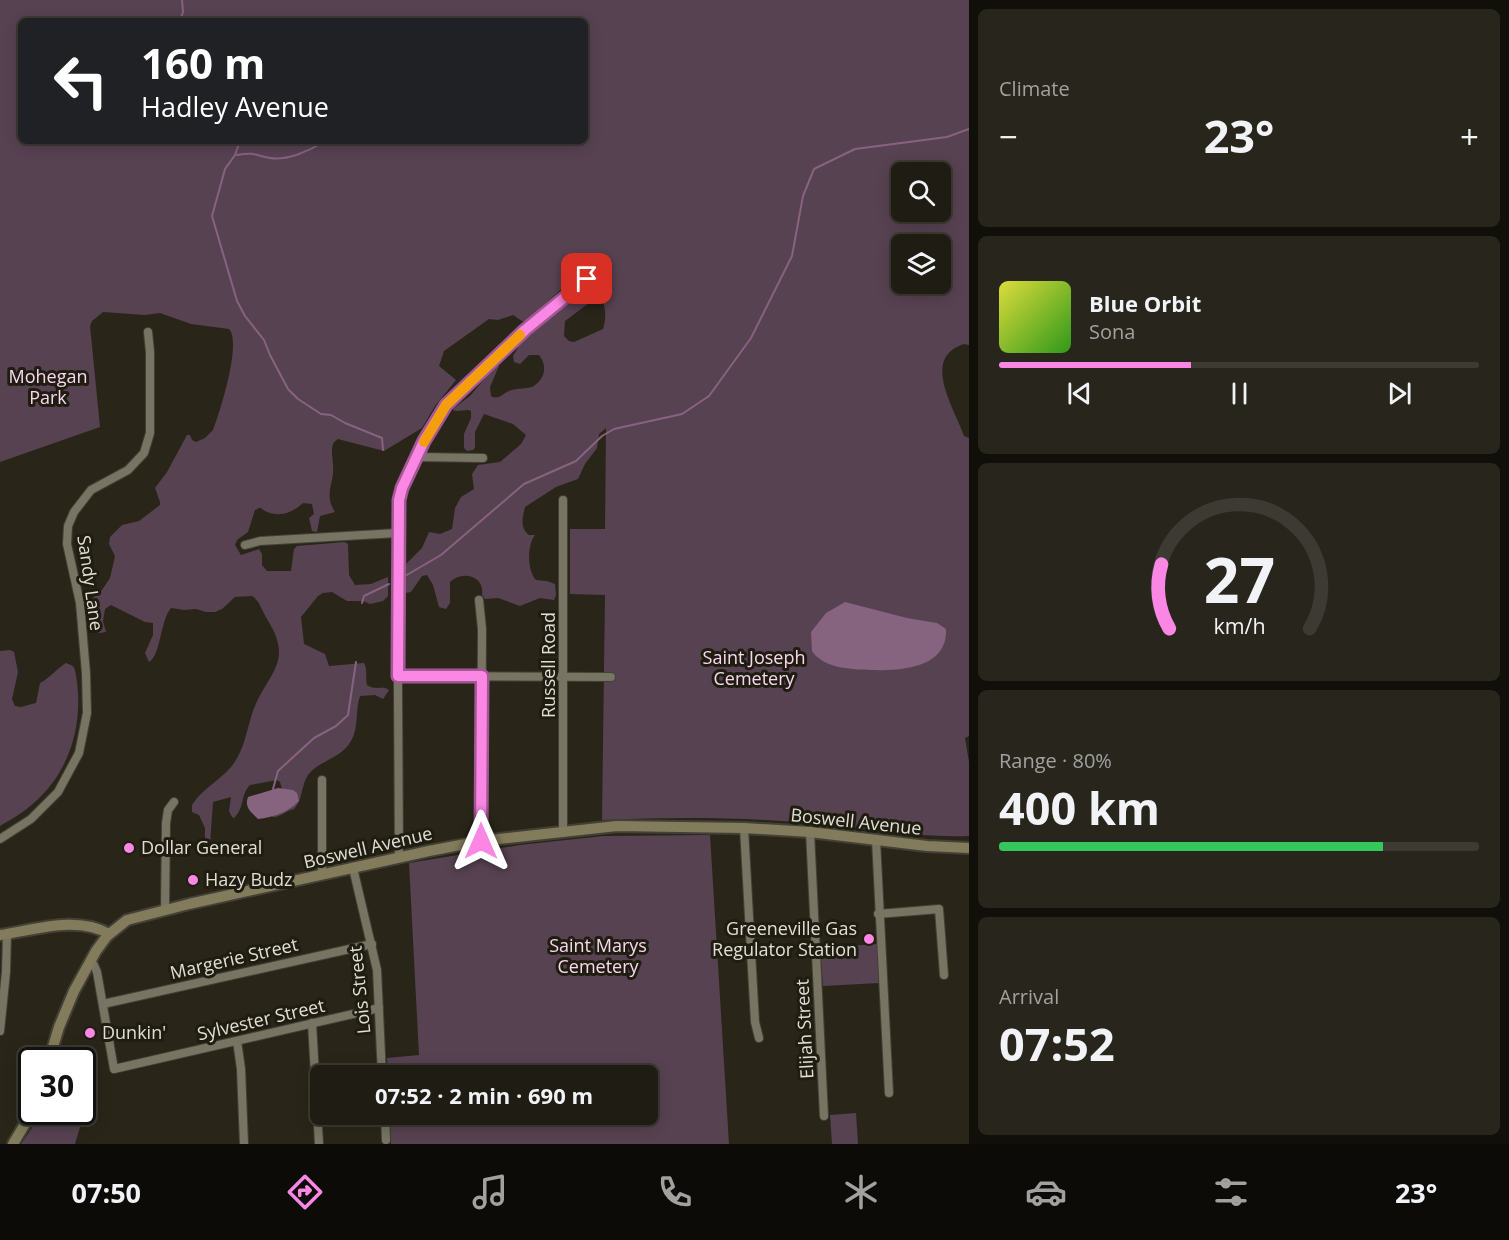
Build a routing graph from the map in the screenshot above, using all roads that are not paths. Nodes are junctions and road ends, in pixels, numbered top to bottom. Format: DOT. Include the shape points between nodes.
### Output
graph roads {
  1 [pos="594,275"];
  2 [pos="148,332"];
  3 [pos="417,457"];
  4 [pos="483,458"];
  5 [pos="563,500"];
  6 [pos="398,533"];
  7 [pos="244,546"];
  8 [pos="479,600"];
  9 [pos="398,676"];
  10 [pos="482,676"];
  11 [pos="564,676"];
  12 [pos="611,677"];
  13 [pos="322,780"];
  14 [pos="174,802"];
  15 [pos="744,828"];
  16 [pos="563,832"];
  17 [pos="810,832"];
  18 [pos="0,839"];
  19 [pos="876,840"];
  20 [pos="481,841"];
  21 [pos="969,848"];
  22 [pos="399,858"];
  23 [pos="353,868"];
  24 [pos="321,875"];
  25 [pos="165,910"];
  26 [pos="878,914"];
  27 [pos="4,934"];
  28 [pos="109,934"];
  29 [pos="372,944"];
  30 [pos="90,961"];
  31 [pos="944,975"];
  32 [pos="103,1004"];
  33 [pos="378,1008"];
  34 [pos="312,1023"];
  35 [pos="0,1031"];
  36 [pos="759,1038"];
  37 [pos="237,1041"];
  38 [pos="53,1047"];
  39 [pos="381,1065"];
  40 [pos="889,1093"];
  41 [pos="824,1116"];
  42 [pos="24,1125"];
  43 [pos="385,1125"];
  44 [pos="386,1140"];
  45 [pos="13,1144"];
  46 [pos="244,1144"];
  47 [pos="319,1144"];
  1 -- 3 [label="street" via="546,311 456,394 439,415"];
  2 -- 18 [label="street, Sandy Lane" via="150,433 144,453 128,470 91,490 68,526 67,544 80,603 86,673 87,713 79,753 58,792 31,819"];
  3 -- 4 [label="street"];
  3 -- 6 [label="street" via="400,494"];
  5 -- 11 [label="street, Russell Road"];
  6 -- 7 [label="street" via="260,541"];
  6 -- 9 [label="street"];
  8 -- 10 [label="street"];
  9 -- 10 [label="street"];
  9 -- 22 [label="street"];
  10 -- 11 [label="street"];
  10 -- 20 [label="street"];
  11 -- 12 [label="street"];
  11 -- 16 [label="street, Russell Road"];
  13 -- 24 [label="street"];
  14 -- 25 [label="street" via="166,823"];
  15 -- 16 [label="main road, Boswell Avenue" via="617,826"];
  15 -- 17 [label="main road, Boswell Avenue"];
  15 -- 36 [label="street"];
  16 -- 20 [label="main road, Boswell Avenue"];
  17 -- 19 [label="main road, Boswell Avenue"];
  17 -- 41 [label="street, Elijah Street"];
  19 -- 21 [label="main road, Boswell Avenue"];
  19 -- 26 [label="street"];
  20 -- 22 [label="main road, Boswell Avenue"];
  22 -- 23 [label="main road, Boswell Avenue"];
  23 -- 24 [label="main road, Boswell Avenue"];
  23 -- 29 [label="street, Lois Street"];
  24 -- 25 [label="main road, Boswell Avenue"];
  25 -- 28 [label="main road, Boswell Avenue" via="127,920"];
  26 -- 31 [label="street" via="939,909"];
  26 -- 40 [label="street"];
  27 -- 28 [label="main road" via="78,925 96,927"];
  27 -- 35 [label="street" via="6,972"];
  28 -- 30 [label="main road"];
  29 -- 32 [label="street, Margerie Street"];
  29 -- 33 [label="street, Lois Street"];
  30 -- 32 [label="street" via="98,972"];
  30 -- 38 [label="main road" via="64,1014"];
  32 -- 37 [label="street, Sylvester Street" via="114,1069"];
  33 -- 34 [label="street, Sylvester Street"];
  33 -- 39 [label="street, Lois Street"];
  34 -- 37 [label="street, Sylvester Street"];
  34 -- 47 [label="street"];
  37 -- 46 [label="street"];
  42 -- 45 [label="main road"];
  43 -- 44 [label="street"];
}
